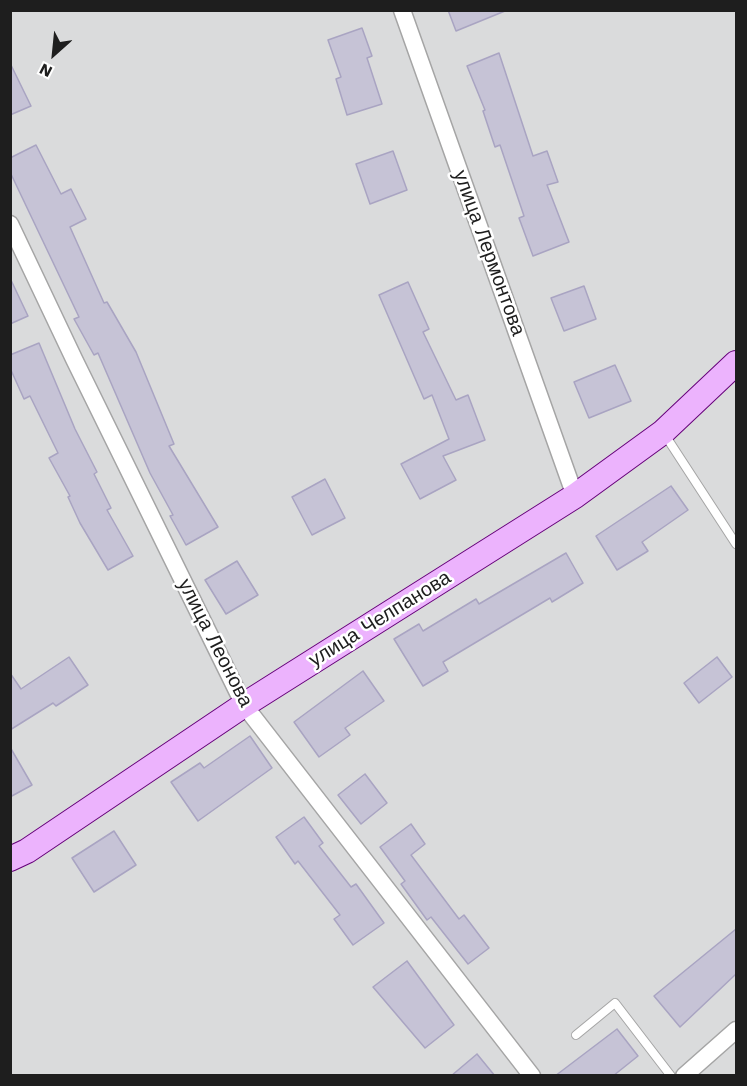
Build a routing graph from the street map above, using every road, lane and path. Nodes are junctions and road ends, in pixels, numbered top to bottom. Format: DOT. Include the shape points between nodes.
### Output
graph roads {
  1 [pos="402,10"];
  2 [pos="10,224"];
  3 [pos="736,363"];
  4 [pos="663,432"];
  5 [pos="575,496"];
  6 [pos="736,544"];
  7 [pos="244,705"];
  8 [pos="10,860"];
  9 [pos="736,1030"];
  10 [pos="576,1035"];
  11 [pos="532,1076"];
  12 [pos="670,1076"];
  13 [pos="684,1076"];
  1 -- 5 [label="street, улица Лермонтова"];
  2 -- 7 [label="street, улица Леонова"];
  3 -- 4 [label="street, улица Челпанова"];
  4 -- 5 [label="street, улица Челпанова"];
  4 -- 6 [label="lane"];
  5 -- 7 [label="street, улица Челпанова"];
  7 -- 8 [label="street, улица Челпанова"];
  7 -- 11 [label="street, улица Леонова"];
  9 -- 13 [label="street"];
  10 -- 12 [label="lane" via="615,1003"];
}
